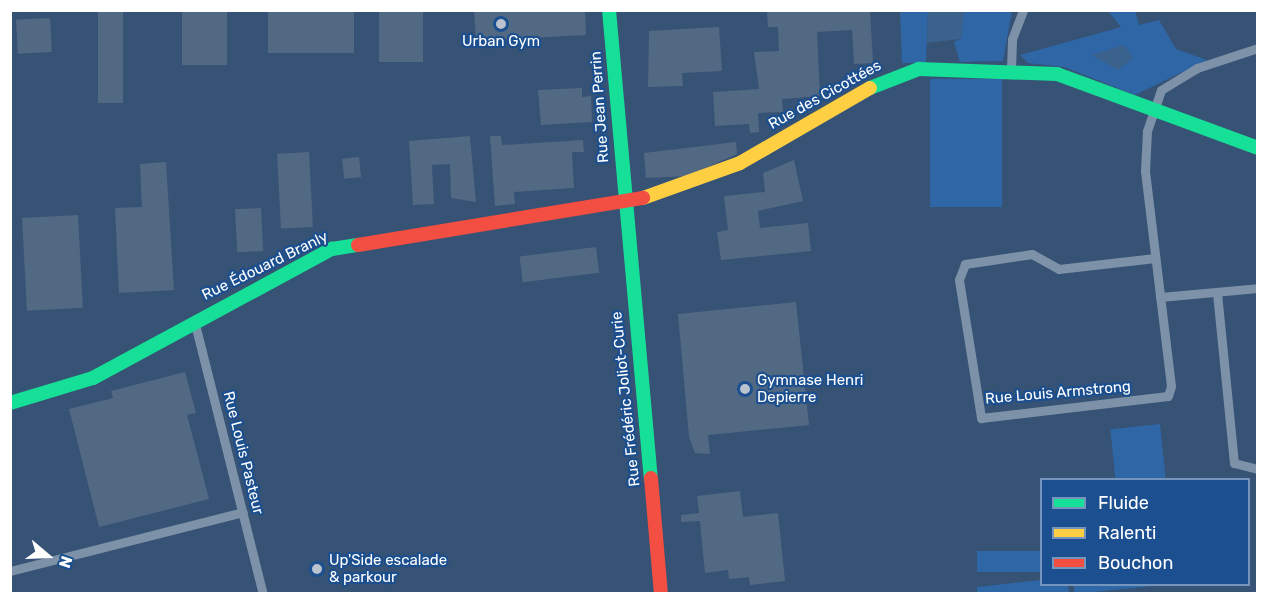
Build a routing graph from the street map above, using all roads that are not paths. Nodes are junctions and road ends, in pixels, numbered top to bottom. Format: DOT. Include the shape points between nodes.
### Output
graph roads {
  1 [pos="609,10"];
  2 [pos="1023,10"];
  3 [pos="1257,48"];
  4 [pos="1011,69"];
  5 [pos="1153,112"];
  6 [pos="1257,148"];
  7 [pos="623,201"];
  8 [pos="1155,258"];
  9 [pos="1257,288"];
  10 [pos="1217,293"];
  11 [pos="1160,297"];
  12 [pos="194,320"];
  13 [pos="10,403"];
  14 [pos="1257,469"];
  15 [pos="243,512"];
  16 [pos="10,572"];
  17 [pos="263,594"];
  18 [pos="661,594"];
  1 -- 7 [label="street, Rue Jean Perrin"];
  2 -- 4 [label="street" via="1012,39"];
  3 -- 5 [label="street" via="1197,68 1161,90"];
  4 -- 5 [label="street, Rue des Cicottées" via="1078,80"];
  4 -- 7 [label="street, Rue des Cicottées" via="902,73 712,177"];
  5 -- 6 [label="street, Rue des Cicottées"];
  5 -- 8 [label="street, Rue Louis Armstrong" via="1145,171"];
  7 -- 12 [label="street, Rue Édouard Branly" via="345,245"];
  7 -- 18 [label="street, Rue Frédéric Joliot-Curie"];
  8 -- 11 [label="street, Rue Louis Armstrong"];
  8 -- 11 [label="street, Rue Louis Armstrong" via="1059,269 1032,254 965,264 959,280 981,418 1168,396"];
  9 -- 10 [label="street"];
  10 -- 11 [label="street"];
  10 -- 14 [label="street" via="1233,463"];
  12 -- 13 [label="street, Rue Édouard Branly" via="93,378"];
  12 -- 15 [label="street, Rue Louis Pasteur"];
  15 -- 16 [label="street"];
  15 -- 17 [label="street, Rue Louis Pasteur"];
}
